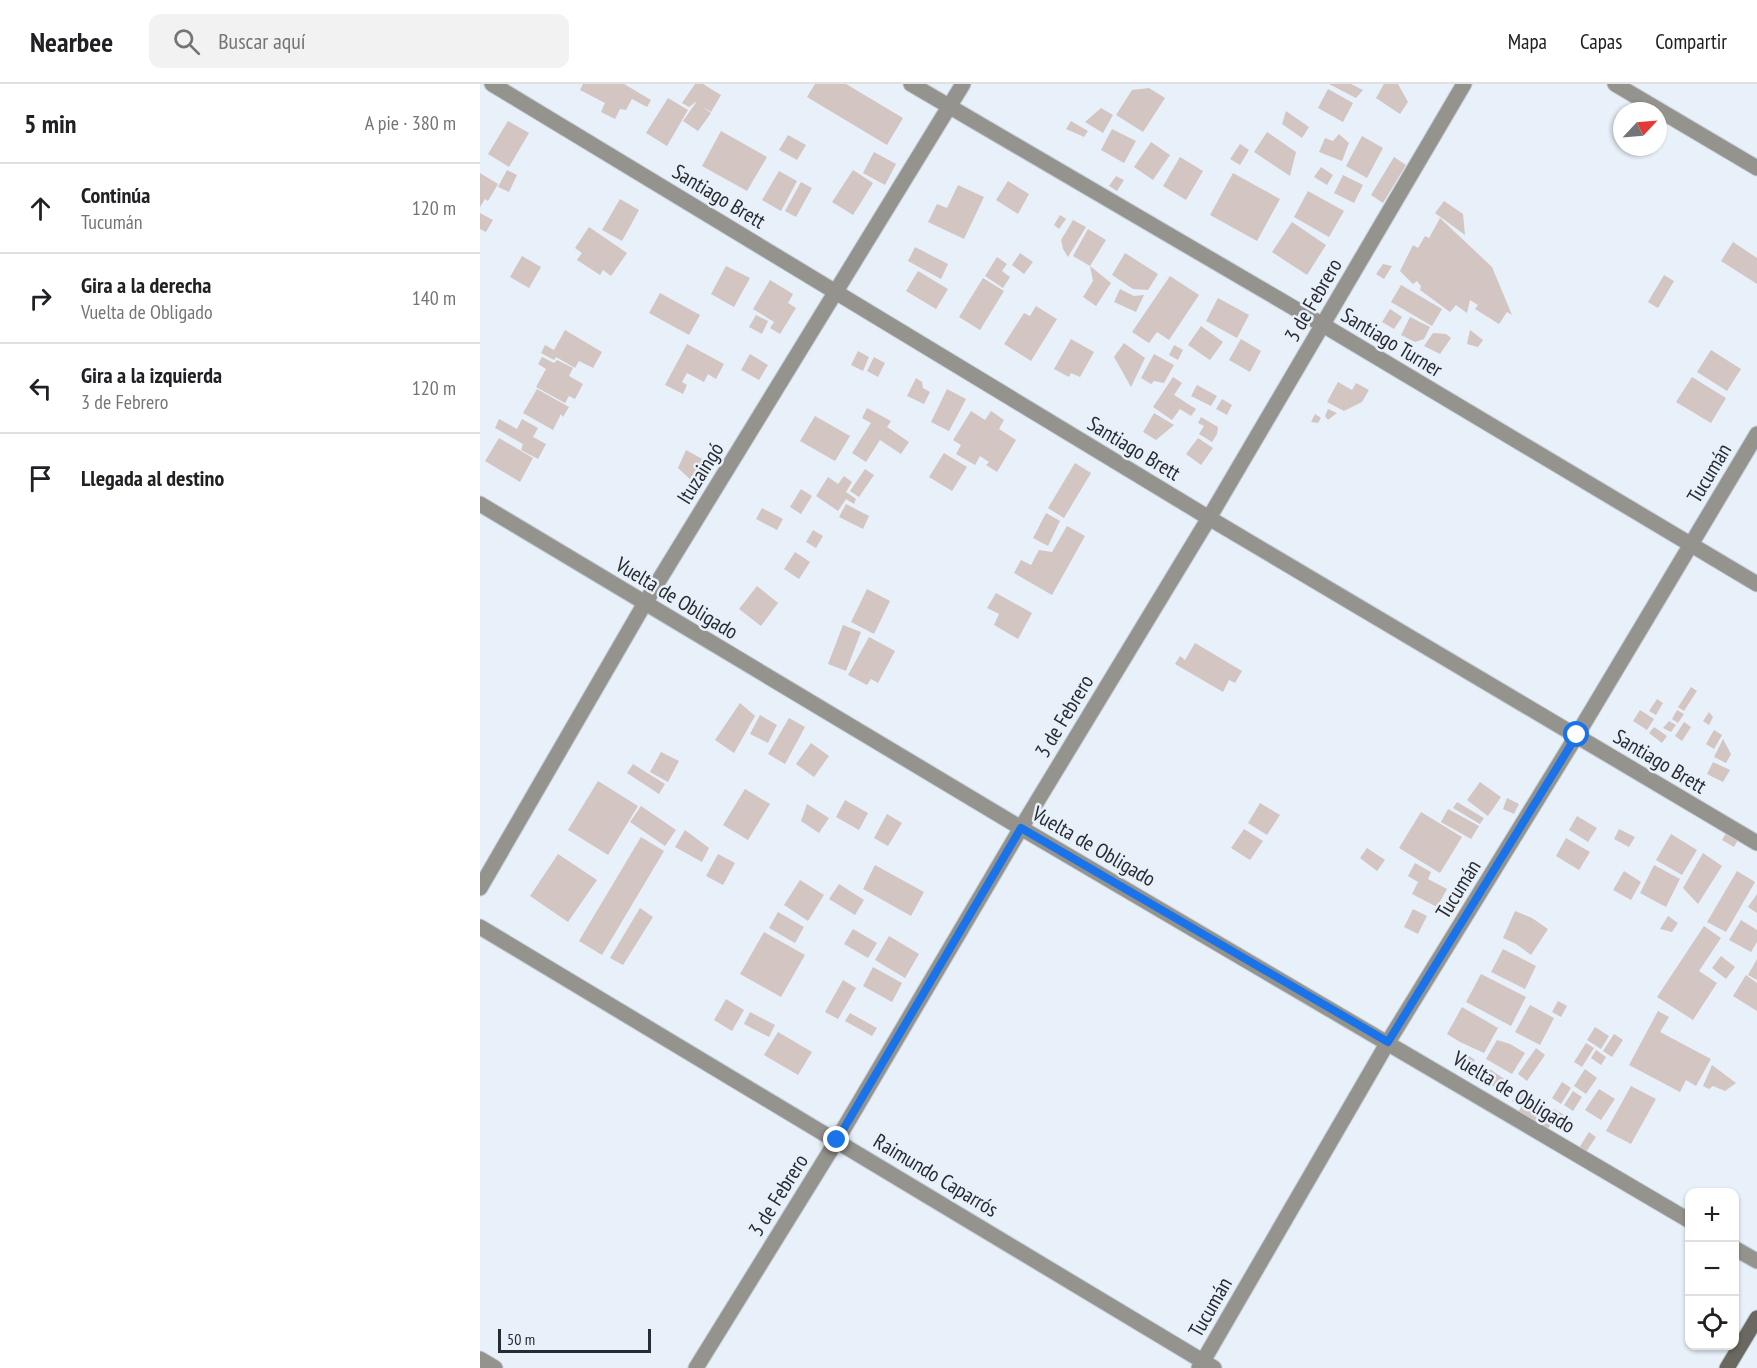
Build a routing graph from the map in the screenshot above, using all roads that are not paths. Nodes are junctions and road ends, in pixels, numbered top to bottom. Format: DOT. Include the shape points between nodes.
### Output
graph roads {
  1 [pos="492,84"];
  2 [pos="911,84"];
  3 [pos="963,84"];
  4 [pos="1464,84"];
  5 [pos="1615,84"];
  6 [pos="950,107"];
  7 [pos="1757,168"];
  8 [pos="837,291"];
  9 [pos="1323,325"];
  10 [pos="1757,434"];
  11 [pos="480,504"];
  12 [pos="1209,518"];
  13 [pos="1691,544"];
  14 [pos="1757,584"];
  15 [pos="645,603"];
  16 [pos="1577,735"];
  17 [pos="1021,828"];
  18 [pos="1757,843"];
  19 [pos="480,888"];
  20 [pos="480,927"];
  21 [pos="1388,1042"];
  22 [pos="837,1140"];
  23 [pos="1685,1219"];
  24 [pos="1739,1251"];
  25 [pos="1757,1261"];
  26 [pos="1757,1318"];
  27 [pos="480,1359"];
  28 [pos="1205,1366"];
  29 [pos="495,1368"];
  30 [pos="696,1368"];
  31 [pos="1727,1368"];
  1 -- 8 [label="street, Santiago Brett"];
  2 -- 6 [label="street, Santiago Turner"];
  3 -- 6 [label="street, Ituzaingó"];
  4 -- 9 [label="street, 3 de Febrero"];
  5 -- 7 [label="street"];
  6 -- 8 [label="street, Ituzaingó"];
  6 -- 9 [label="street, Santiago Turner"];
  8 -- 12 [label="street, Santiago Brett"];
  8 -- 15 [label="street, Ituzaingó"];
  9 -- 12 [label="street, 3 de Febrero"];
  9 -- 13 [label="street, Santiago Turner"];
  10 -- 13 [label="street, Tucumán"];
  11 -- 15 [label="street, Vuelta de Obligado"];
  12 -- 16 [label="street, Santiago Brett"];
  12 -- 17 [label="street, 3 de Febrero"];
  13 -- 14 [label="street, Santiago Turner"];
  13 -- 16 [label="street, Tucumán"];
  15 -- 17 [label="street, Vuelta de Obligado"];
  15 -- 19 [label="street, Ituzaingó"];
  16 -- 18 [label="street, Santiago Brett"];
  16 -- 21 [label="street, Tucumán"];
  17 -- 21 [label="street, Vuelta de Obligado"];
  17 -- 22 [label="street, 3 de Febrero"];
  20 -- 22 [label="street, Raimundo Caparrós"];
  21 -- 23 [label="street, Vuelta de Obligado"];
  21 -- 28 [label="street, Tucumán"];
  22 -- 28 [label="street, Raimundo Caparrós"];
  22 -- 30 [label="street, 3 de Febrero"];
  24 -- 25 [label="street"];
  26 -- 31 [label="main road"];
  27 -- 29 [label="street"];
}
